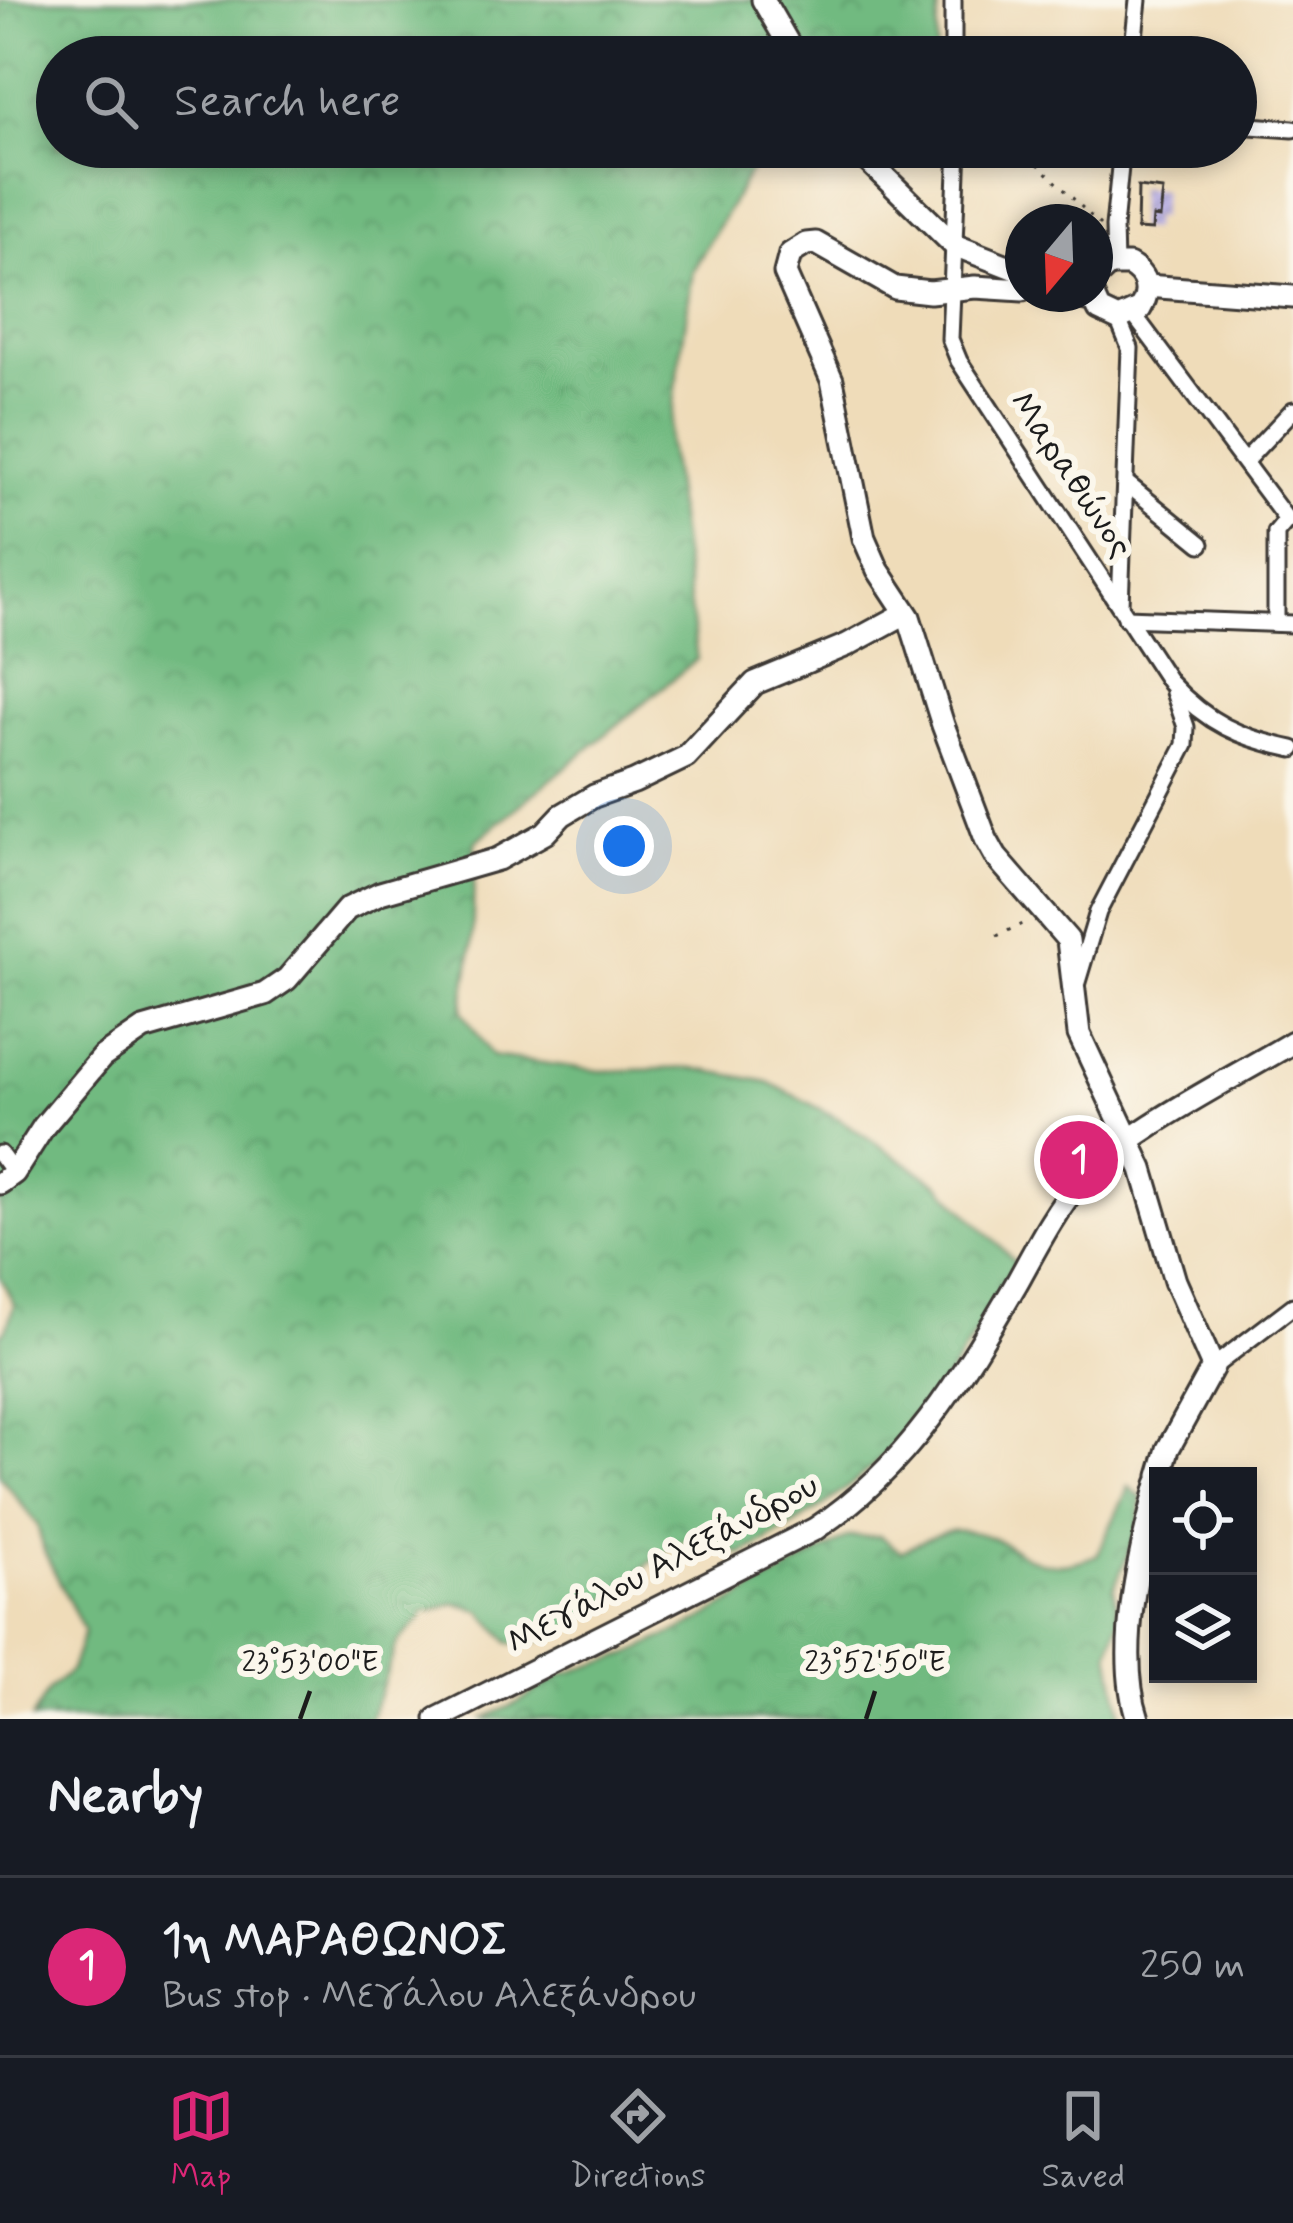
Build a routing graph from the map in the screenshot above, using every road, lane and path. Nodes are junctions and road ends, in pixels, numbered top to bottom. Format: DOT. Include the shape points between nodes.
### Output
graph roads {
  1 [pos="763,0"];
  2 [pos="953,0"];
  3 [pos="1138,0"];
  4 [pos="784,36"];
  5 [pos="953,36"];
  6 [pos="1134,36"];
  7 [pos="1257,126"];
  8 [pos="1293,129"];
  9 [pos="873,168"];
  10 [pos="957,168"];
  11 [pos="1042,168"];
  12 [pos="1120,168"];
  13 [pos="1114,239"];
  14 [pos="954,245"];
  15 [pos="1115,264"];
  16 [pos="1005,265"];
  17 [pos="1113,266"];
  18 [pos="1146,286"];
  19 [pos="953,290"];
  20 [pos="1005,290"];
  21 [pos="1293,297"];
  22 [pos="1103,312"];
  23 [pos="1126,316"];
  24 [pos="1153,339"];
  25 [pos="1130,348"];
  26 [pos="1293,410"];
  27 [pos="1246,460"];
  28 [pos="1126,483"];
  29 [pos="1290,520"];
  30 [pos="1201,544"];
  31 [pos="1123,612"];
  32 [pos="906,613"];
  33 [pos="1285,624"];
  34 [pos="1170,683"];
  35 [pos="1293,749"];
  36 [pos="1044,914"];
  37 [pos="998,936"];
  38 [pos="1074,993"];
  39 [pos="1293,1042"];
  40 [pos="1129,1142"];
  41 [pos="5,1170"];
  42 [pos="1293,1306"];
  43 [pos="1213,1367"];
  44 [pos="1163,1467"];
  45 [pos="1149,1533"];
  46 [pos="437,1719"];
  47 [pos="1138,1719"];
  1 -- 4 [label="street"];
  2 -- 5 [label="street"];
  3 -- 6 [label="street"];
  7 -- 8 [label="street"];
  9 -- 14 [label="street"];
  10 -- 14 [label="street, Μαραθώνος"];
  11 -- 13 [label="path"];
  12 -- 13 [label="street"];
  13 -- 15 [label="street"];
  14 -- 16 [label="street"];
  14 -- 19 [label="street, Μαραθώνος"];
  15 -- 17 [label="street"];
  15 -- 18 [label="street" via="1135,269"];
  18 -- 21 [label="street"];
  18 -- 23 [label="street" via="1144,302"];
  19 -- 20 [label="street"];
  19 -- 31 [label="street, Μαραθώνος" via="951,348"];
  19 -- 32 [label="street" via="887,286 817,244 790,254 784,274 832,380 864,538"];
  22 -- 23 [label="street"];
  23 -- 24 [label="street"];
  23 -- 25 [label="street"];
  24 -- 25 [label="street"];
  24 -- 27 [label="street"];
  25 -- 28 [label="street"];
  26 -- 27 [label="street"];
  27 -- 29 [label="street"];
  28 -- 30 [label="street"];
  28 -- 31 [label="street"];
  29 -- 33 [label="street" via="1276,533"];
  31 -- 33 [label="street"];
  31 -- 34 [label="street, Μαραθώνος"];
  32 -- 36 [label="street" via="986,839"];
  32 -- 41 [label="street" via="755,683 686,757 594,796 499,859 347,909 265,994 143,1029 102,1057"];
  34 -- 35 [label="street, Μαραθώνος" via="1198,712"];
  34 -- 38 [label="street" via="1185,745 1098,912"];
  36 -- 37 [label="path"];
  36 -- 38 [label="street" via="1068,940"];
  38 -- 40 [label="street" via="1079,1034"];
  39 -- 40 [label="street, Μεγάλου Αλεξάνδρου"];
  40 -- 43 [label="street"];
  40 -- 46 [label="street, Μεγάλου Αλεξάνδρου" via="1069,1196 950,1394 866,1492 815,1529"];
  42 -- 43 [label="street"];
  43 -- 44 [label="street"];
  45 -- 47 [label="street" via="1129,1640"];
}
